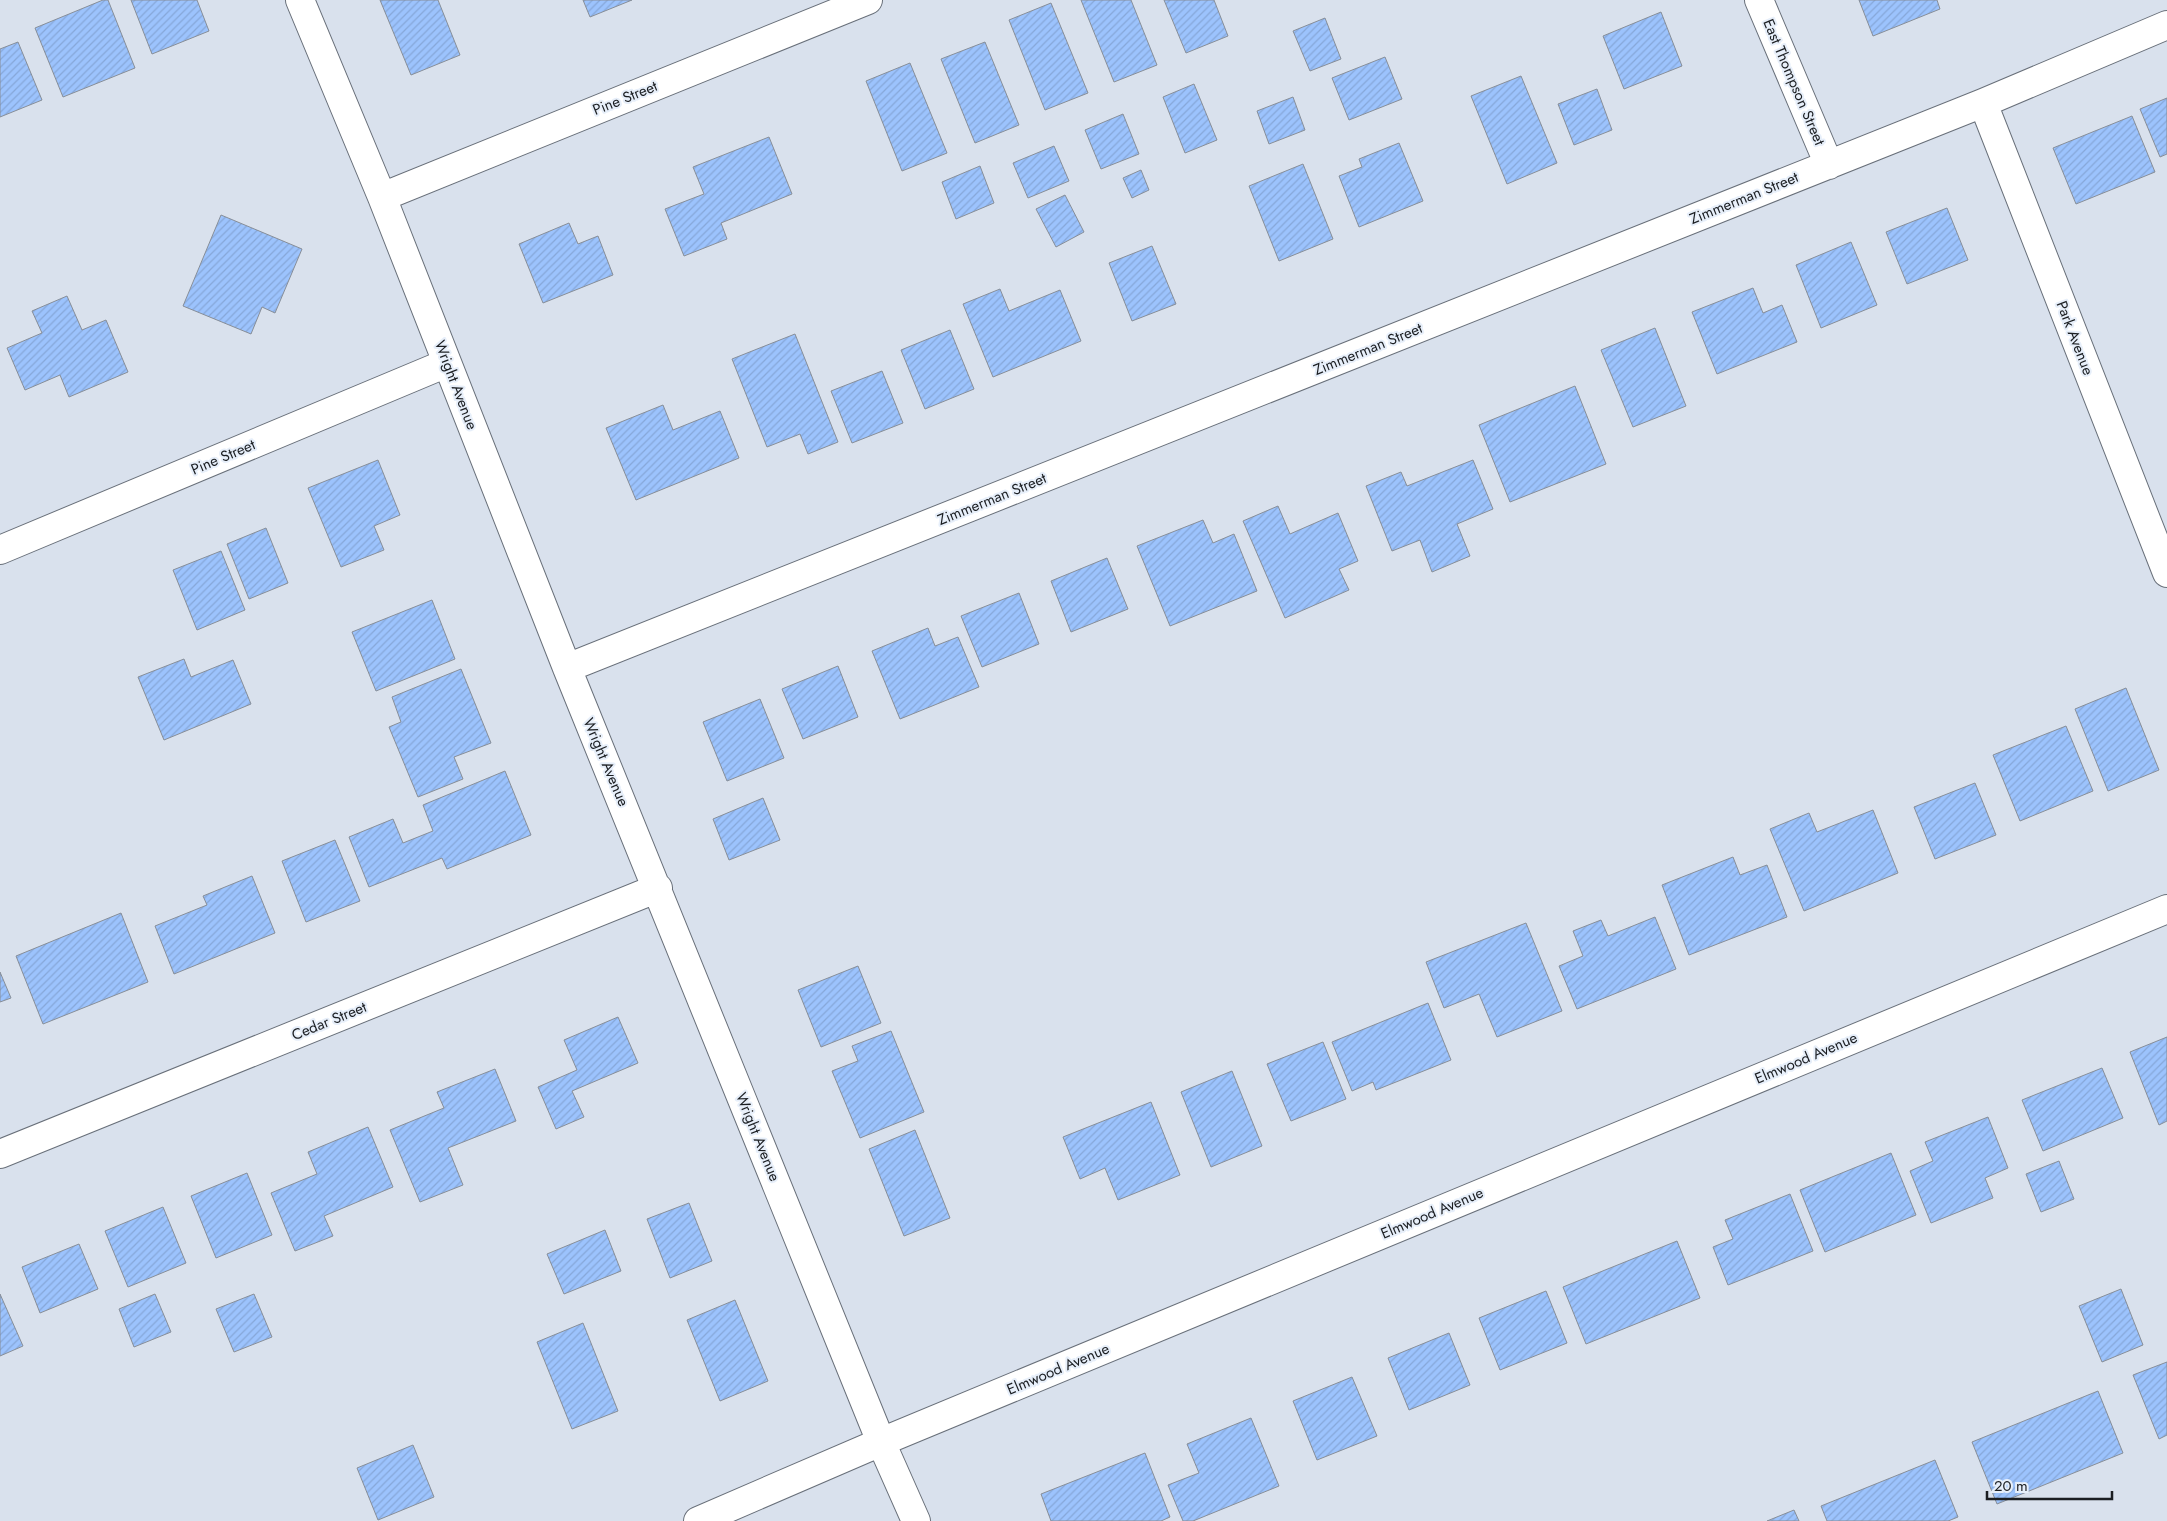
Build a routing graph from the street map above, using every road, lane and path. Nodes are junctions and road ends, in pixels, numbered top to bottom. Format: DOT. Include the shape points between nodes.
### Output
graph roads {
  1 [pos="300,0"];
  2 [pos="868,0"];
  3 [pos="1759,0"];
  4 [pos="2167,25"];
  5 [pos="1983,103"];
  6 [pos="1829,165"];
  7 [pos="382,197"];
  8 [pos="447,364"];
  9 [pos="0,550"];
  10 [pos="2167,573"];
  11 [pos="567,668"];
  12 [pos="658,888"];
  13 [pos="2167,909"];
  14 [pos="0,1154"];
  15 [pos="881,1442"];
  16 [pos="698,1521"];
  17 [pos="916,1521"];
  1 -- 7 [label="street, Wright Avenue"];
  2 -- 7 [label="street, Pine Street"];
  3 -- 6 [label="street, East Thompson Street"];
  4 -- 5 [label="street, Zimmerman Street"];
  5 -- 6 [label="street, Zimmerman Street"];
  5 -- 10 [label="street, Park Avenue"];
  6 -- 11 [label="street, Zimmerman Street"];
  7 -- 8 [label="street, Wright Avenue"];
  8 -- 9 [label="street, Pine Street"];
  8 -- 11 [label="street, Wright Avenue"];
  11 -- 12 [label="street, Wright Avenue"];
  12 -- 14 [label="street, Cedar Street"];
  12 -- 15 [label="street, Wright Avenue"];
  13 -- 15 [label="street, Elmwood Avenue"];
  15 -- 16 [label="street, Elmwood Avenue"];
  15 -- 17 [label="street, Wright Avenue"];
}
